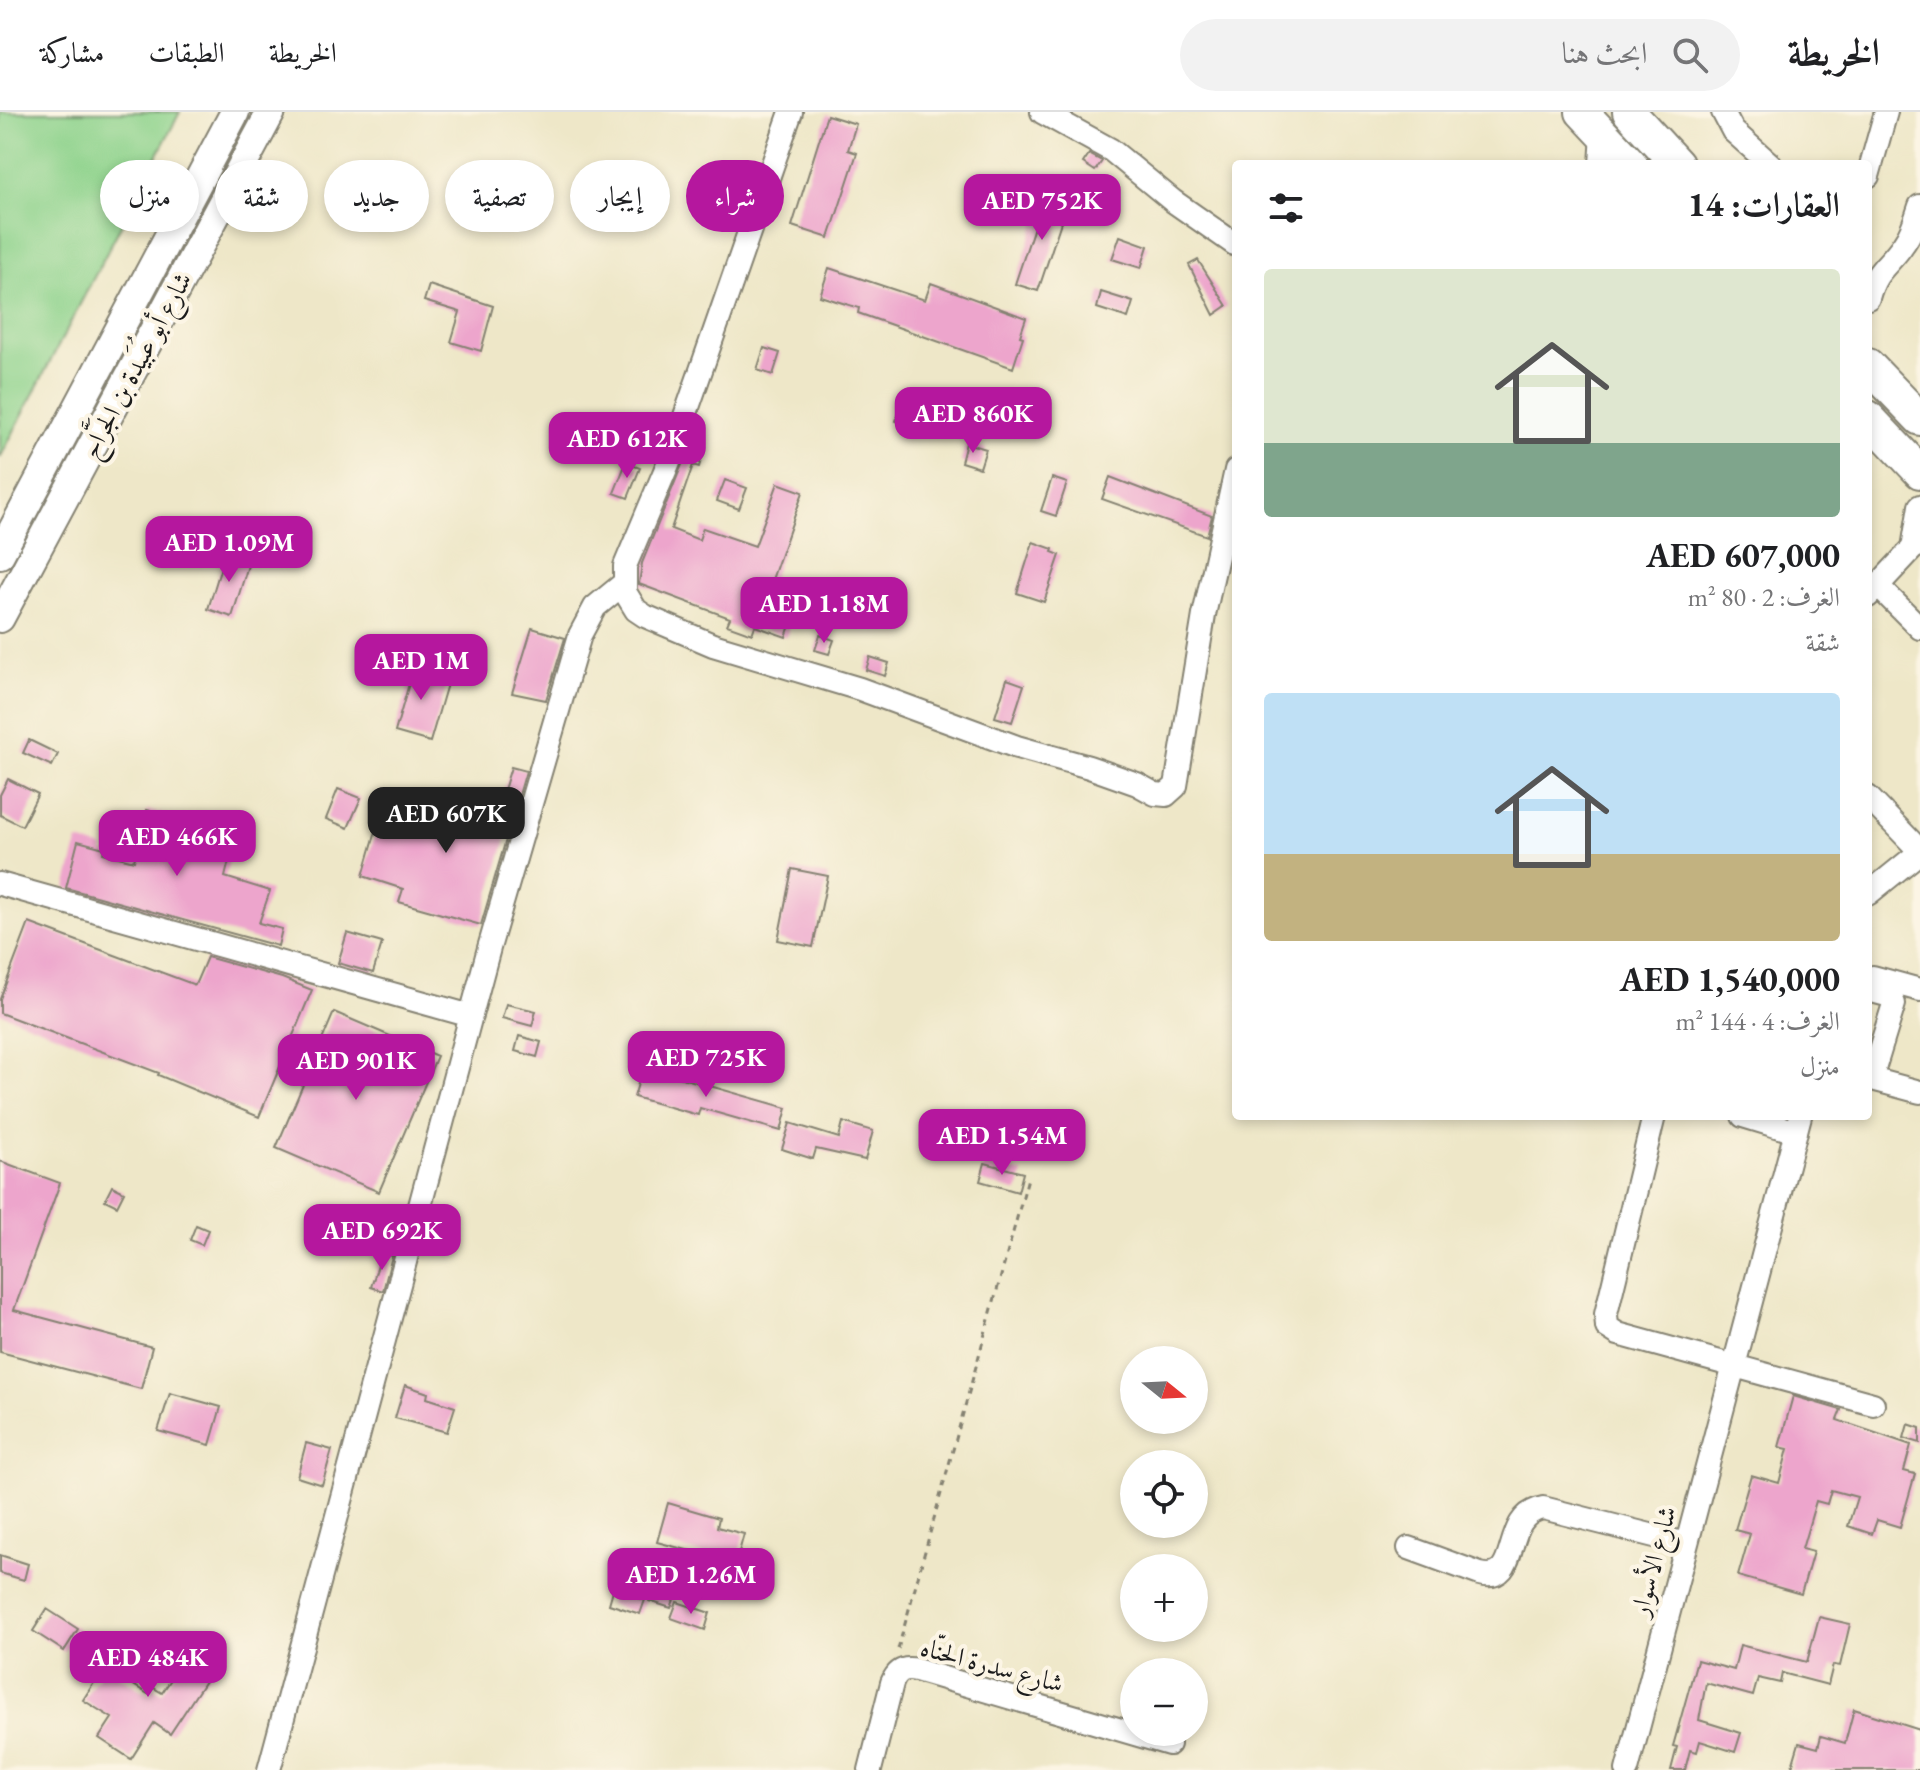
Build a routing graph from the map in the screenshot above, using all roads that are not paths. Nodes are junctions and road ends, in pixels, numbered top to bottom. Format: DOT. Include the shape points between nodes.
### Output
graph roads {
  1 [pos="235,112"];
  2 [pos="271,112"];
  3 [pos="791,112"];
  4 [pos="1042,112"];
  5 [pos="1629,112"];
  6 [pos="1723,112"];
  7 [pos="1886,112"];
  8 [pos="1595,137"];
  9 [pos="1626,160"];
  10 [pos="1673,160"];
  11 [pos="1766,160"];
  12 [pos="1872,162"];
  13 [pos="1920,206"];
  14 [pos="1232,242"];
  15 [pos="1895,254"];
  16 [pos="1872,268"];
  17 [pos="1872,287"];
  18 [pos="1872,368"];
  19 [pos="1920,419"];
  20 [pos="1872,421"];
  21 [pos="1920,472"];
  22 [pos="1232,488"];
  23 [pos="1920,506"];
  24 [pos="1918,549"];
  25 [pos="0,554"];
  26 [pos="623,584"];
  27 [pos="1873,591"];
  28 [pos="0,618"];
  29 [pos="1919,625"];
  30 [pos="1872,801"];
  31 [pos="1920,851"];
  32 [pos="0,884"];
  33 [pos="1872,891"];
  34 [pos="1872,977"];
  35 [pos="1920,990"];
  36 [pos="1872,991"];
  37 [pos="471,1016"];
  38 [pos="1872,1072"];
  39 [pos="1872,1079"];
  40 [pos="1920,1092"];
  41 [pos="1653,1120"];
  42 [pos="1770,1120"];
  43 [pos="1798,1124"];
  44 [pos="1733,1365"];
  45 [pos="1873,1404"];
  46 [pos="1686,1544"];
  47 [pos="1409,1548"];
  48 [pos="1120,1730"];
  49 [pos="269,1770"];
  50 [pos="870,1770"];
  51 [pos="1627,1770"];
  1 -- 25 [label="main road, شارع أبو عُبَيدة بن الجَرَّاح"];
  2 -- 28 [label="main road, شارع أبو عُبَيدة بن الجَرَّاح"];
  3 -- 26 [label="street" via="680,431 625,566"];
  4 -- 14 [label="street" via="1111,150"];
  5 -- 10 [label="highway"];
  6 -- 11 [label="street" via="1733,131"];
  7 -- 12 [label="street"];
  8 -- 9 [label="highway"];
  13 -- 15 [label="street"];
  15 -- 16 [label="street"];
  15 -- 17 [label="street"];
  18 -- 19 [label="highway"];
  20 -- 21 [label="highway"];
  22 -- 26 [label="street" via="1204,615 1176,786 1166,795 860,689 713,645 645,616 630,602"];
  23 -- 24 [label="street"];
  24 -- 27 [label="street"];
  26 -- 37 [label="street" via="595,607 580,635"];
  27 -- 29 [label="street"];
  30 -- 31 [label="street"];
  31 -- 33 [label="street"];
  32 -- 37 [label="street"];
  34 -- 35 [label="street"];
  36 -- 38 [label="street" via="1890,996 1894,1004"];
  37 -- 49 [label="street"];
  39 -- 40 [label="street"];
  41 -- 44 [label="street" via="1607,1327"];
  42 -- 43 [label="street"];
  43 -- 44 [label="street, شارع الأسوار"];
  44 -- 45 [label="street"];
  44 -- 46 [label="street, شارع الأسوار"];
  46 -- 47 [label="street" via="1543,1508 1522,1518 1504,1568 1489,1577"];
  46 -- 51 [label="street, شارع الأسوار"];
  48 -- 50 [label="street, شارع سدرة الحنّاه" via="904,1669 894,1677"];
}
